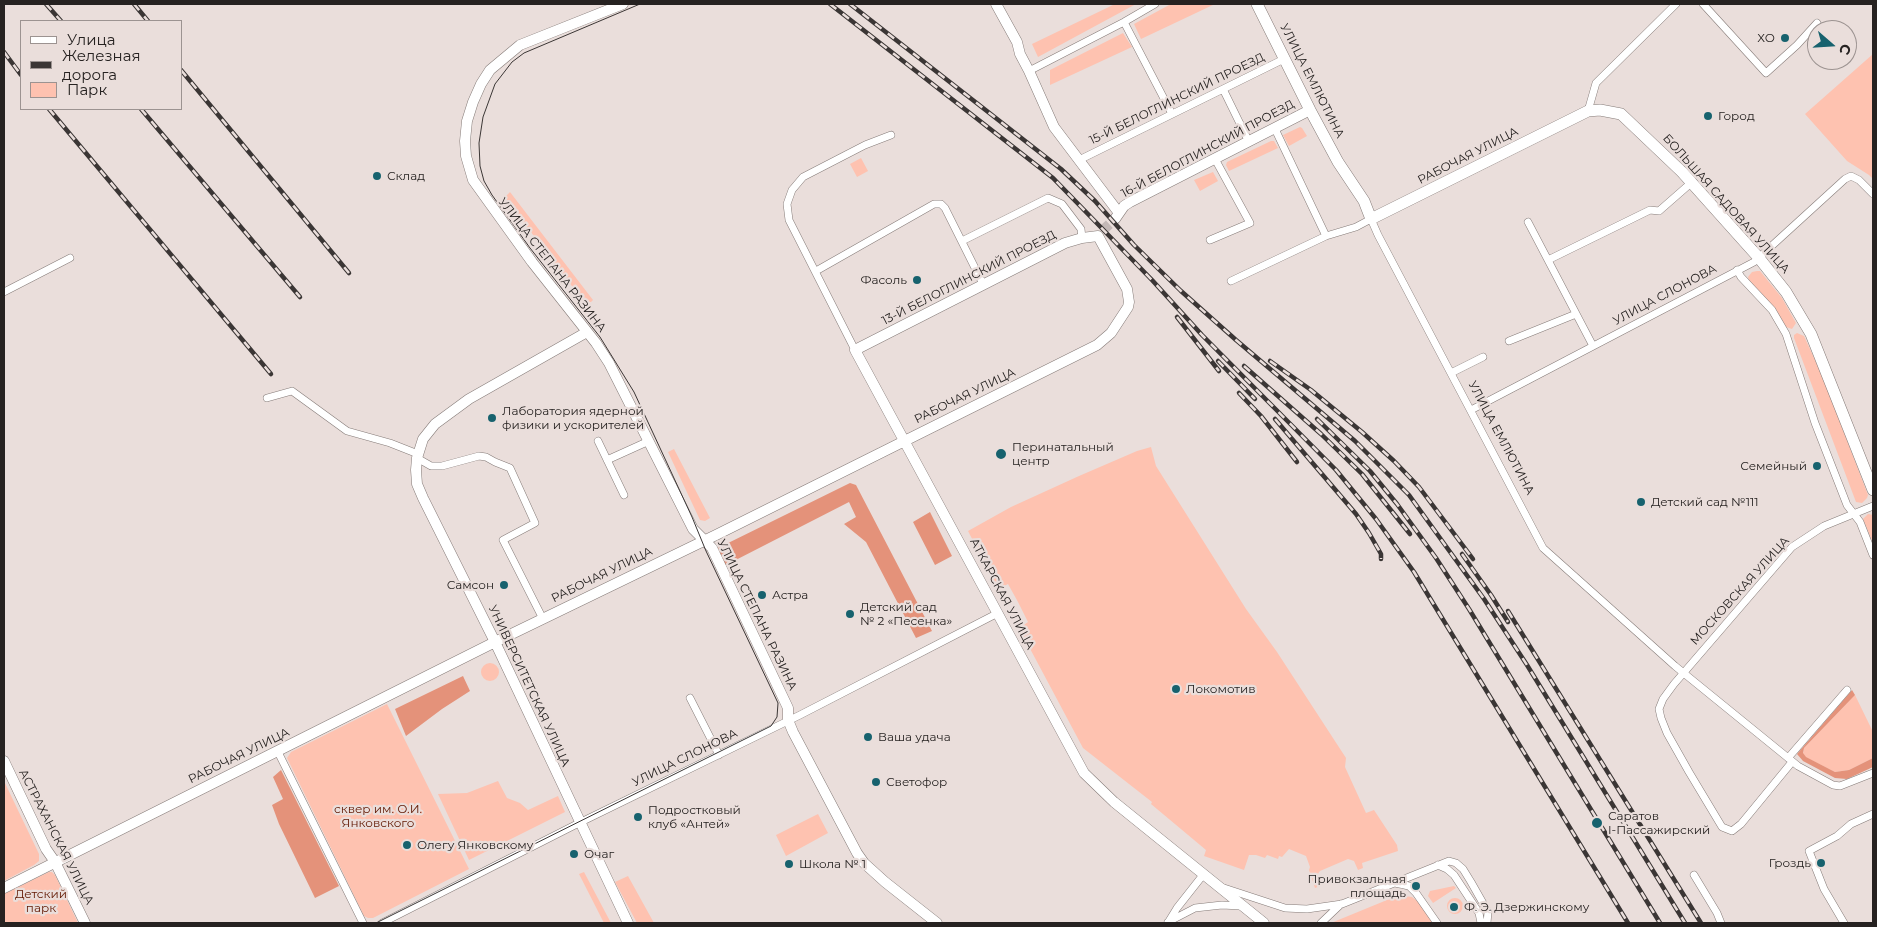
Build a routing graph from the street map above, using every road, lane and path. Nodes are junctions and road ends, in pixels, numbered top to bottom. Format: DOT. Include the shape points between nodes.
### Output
graph roads {
  1 [pos="623,4"];
  2 [pos="996,4"];
  3 [pos="1155,4"];
  4 [pos="1256,4"];
  5 [pos="1676,4"];
  6 [pos="1703,4"];
  7 [pos="1124,22"];
  8 [pos="1807,34"];
  9 [pos="1284,59"];
  10 [pos="1030,72"];
  11 [pos="1224,89"];
  12 [pos="1310,110"];
  13 [pos="1588,111"];
  14 [pos="1172,114"];
  15 [pos="1275,128"];
  16 [pos="891,135"];
  17 [pos="1250,142"];
  18 [pos="1215,159"];
  19 [pos="1079,160"];
  20 [pos="1692,183"];
  21 [pos="1873,194"];
  22 [pos="1371,219"];
  23 [pos="1528,222"];
  24 [pos="1100,234"];
  25 [pos="1326,236"];
  26 [pos="1082,238"];
  27 [pos="1210,240"];
  28 [pos="962,241"];
  29 [pos="70,258"];
  30 [pos="1759,258"];
  31 [pos="1548,260"];
  32 [pos="1737,270"];
  33 [pos="816,271"];
  34 [pos="1231,281"];
  35 [pos="983,284"];
  36 [pos="4,292"];
  37 [pos="1576,314"];
  38 [pos="587,332"];
  39 [pos="1509,341"];
  40 [pos="1593,346"];
  41 [pos="855,350"];
  42 [pos="1483,357"];
  43 [pos="1451,372"];
  44 [pos="268,398"];
  45 [pos="1470,410"];
  46 [pos="649,441"];
  47 [pos="904,441"];
  48 [pos="598,442"];
  49 [pos="417,456"];
  50 [pos="606,460"];
  51 [pos="1873,490"];
  52 [pos="624,495"];
  53 [pos="1873,506"];
  54 [pos="1853,514"];
  55 [pos="705,539"];
  56 [pos="1873,555"];
  57 [pos="998,614"];
  58 [pos="543,619"];
  59 [pos="495,642"];
  60 [pos="1683,672"];
  61 [pos="1847,690"];
  62 [pos="690,698"];
  63 [pos="788,720"];
  64 [pos="278,752"];
  65 [pos="719,755"];
  66 [pos="1790,760"];
  67 [pos="4,761"];
  68 [pos="1873,774"];
  69 [pos="1873,814"];
  70 [pos="579,823"];
  71 [pos="56,862"];
  72 [pos="1438,865"];
  73 [pos="1694,875"];
  74 [pos="1203,876"];
  75 [pos="1394,883"];
  76 [pos="1215,884"];
  77 [pos="4,888"];
  78 [pos="1342,904"];
  79 [pos="1241,906"];
  80 [pos="85,923"];
  81 [pos="363,923"];
  82 [pos="382,923"];
  83 [pos="628,923"];
  84 [pos="936,923"];
  85 [pos="1168,923"];
  86 [pos="1264,923"];
  87 [pos="1321,923"];
  88 [pos="1437,923"];
  89 [pos="1481,923"];
  90 [pos="1487,923"];
  91 [pos="1720,923"];
  92 [pos="1844,923"];
  1 -- 38 [label="main road, УЛИЦА СТЕПАНА РАЗИНА" via="520,46 490,70 467,121 466,156 473,180"];
  2 -- 10 [label="main road"];
  3 -- 7 [label="street"];
  4 -- 9 [label="main road, УЛИЦА ЕМЛЮТИНА"];
  5 -- 13 [label="street" via="1596,83"];
  6 -- 8 [label="street" via="1766,73"];
  7 -- 10 [label="street"];
  7 -- 14 [label="street"];
  9 -- 11 [label="street, 15-Й БЕЛОГЛИНСКИЙ ПРОЕЗД"];
  9 -- 12 [label="main road, УЛИЦА ЕМЛЮТИНА"];
  10 -- 19 [label="main road" via="1054,127"];
  11 -- 14 [label="street, 15-Й БЕЛОГЛИНСКИЙ ПРОЕЗД"];
  11 -- 17 [label="street"];
  12 -- 15 [label="main road, 16-Й БЕЛОГЛИНСКИЙ ПРОЕЗД"];
  12 -- 22 [label="main road, УЛИЦА ЕМЛЮТИНА" via="1364,201"];
  13 -- 20 [label="main road, БОЛЬШАЯ САДОВАЯ УЛИЦА" via="1605,110 1621,114"];
  13 -- 22 [label="main road, РАБОЧАЯ УЛИЦА"];
  14 -- 19 [label="street, 15-Й БЕЛОГЛИНСКИЙ ПРОЕЗД"];
  15 -- 17 [label="main road, 16-Й БЕЛОГЛИНСКИЙ ПРОЕЗД"];
  15 -- 25 [label="street"];
  16 -- 33 [label="street, АТКАРСКАЯ УЛИЦА" via="803,177 792,190 787,204 788,220"];
  17 -- 18 [label="main road, 16-Й БЕЛОГЛИНСКИЙ ПРОЕЗД"];
  18 -- 19 [label="main road, 16-Й БЕЛОГЛИНСКИЙ ПРОЕЗД" via="1130,202 1117,216"];
  18 -- 27 [label="street" via="1250,223"];
  20 -- 30 [label="main road, БОЛЬШАЯ САДОВАЯ УЛИЦА"];
  20 -- 31 [label="street" via="1659,211 1650,210"];
  21 -- 30 [label="street, УЛИЦА СЛОНОВА" via="1859,180 1851,176 1845,179"];
  22 -- 25 [label="street, РАБОЧАЯ УЛИЦА"];
  22 -- 43 [label="street, УЛИЦА ЕМЛЮТИНА"];
  23 -- 31 [label="street"];
  24 -- 26 [label="main road, 13-Й БЕЛОГЛИНСКИЙ ПРОЕЗД"];
  24 -- 47 [label="main road, РАБОЧАЯ УЛИЦА" via="1129,297 1128,307 1108,337 1089,350"];
  25 -- 34 [label="street, РАБОЧАЯ УЛИЦА"];
  26 -- 28 [label="street" via="1081,229 1062,204 1048,198"];
  26 -- 35 [label="main road, 13-Й БЕЛОГЛИНСКИЙ ПРОЕЗД" via="1065,242"];
  28 -- 33 [label="street" via="945,208 934,204"];
  28 -- 35 [label="street"];
  29 -- 36 [label="street"];
  30 -- 32 [label="street, УЛИЦА СЛОНОВА"];
  30 -- 51 [label="main road, БОЛЬШАЯ САДОВАЯ УЛИЦА" via="1786,292 1811,334"];
  31 -- 37 [label="street"];
  32 -- 40 [label="street, УЛИЦА СЛОНОВА"];
  32 -- 54 [label="street" via="1772,310 1786,334 1815,423 1846,505"];
  33 -- 41 [label="street, АТКАРСКАЯ УЛИЦА"];
  35 -- 41 [label="main road, 13-Й БЕЛОГЛИНСКИЙ ПРОЕЗД"];
  37 -- 39 [label="street"];
  37 -- 40 [label="street"];
  38 -- 46 [label="main road, УЛИЦА СТЕПАНА РАЗИНА" via="609,362"];
  38 -- 49 [label="main road" via="458,406 428,431"];
  40 -- 45 [label="street, УЛИЦА СЛОНОВА"];
  41 -- 47 [label="main road, АТКАРСКАЯ УЛИЦА"];
  42 -- 43 [label="street"];
  43 -- 45 [label="street, УЛИЦА ЕМЛЮТИНА"];
  44 -- 49 [label="street" via="292,391 347,431 390,443"];
  45 -- 60 [label="street, УЛИЦА ЕМЛЮТИНА" via="1543,548"];
  46 -- 50 [label="street"];
  46 -- 55 [label="main road, УЛИЦА СТЕПАНА РАЗИНА" via="693,529"];
  47 -- 55 [label="main road, РАБОЧАЯ УЛИЦА"];
  47 -- 57 [label="main road, АТКАРСКАЯ УЛИЦА"];
  48 -- 50 [label="street"];
  49 -- 58 [label="street" via="431,466 479,456 510,468 535,523 503,540"];
  49 -- 59 [label="main road, УНИВЕРСИТЕТСКАЯ УЛИЦА" via="418,484 423,498"];
  50 -- 52 [label="street"];
  53 -- 54 [label="street, МОСКОВСКАЯ УЛИЦА"];
  54 -- 56 [label="street" via="1860,522"];
  54 -- 60 [label="street, МОСКОВСКАЯ УЛИЦА" via="1824,526 1792,547"];
  55 -- 58 [label="main road, РАБОЧАЯ УЛИЦА"];
  55 -- 63 [label="main road, УЛИЦА СТЕПАНА РАЗИНА" via="775,677 788,708"];
  57 -- 63 [label="street, УЛИЦА СЛОНОВА"];
  57 -- 74 [label="main road, АТКАРСКАЯ УЛИЦА" via="1084,773"];
  58 -- 59 [label="main road, РАБОЧАЯ УЛИЦА"];
  59 -- 64 [label="main road, РАБОЧАЯ УЛИЦА"];
  59 -- 70 [label="main road, УНИВЕРСИТЕТСКАЯ УЛИЦА"];
  60 -- 66 [label="street, УЛИЦА ЕМЛЮТИНА"];
  60 -- 66 [label="street, МОСКОВСКАЯ УЛИЦА" via="1663,699 1660,718 1722,827 1732,831 1741,824"];
  61 -- 66 [label="street"];
  62 -- 65 [label="street"];
  63 -- 65 [label="street, УЛИЦА СЛОНОВА"];
  63 -- 84 [label="main road, УЛИЦА СТЕПАНА РАЗИНА" via="864,863"];
  64 -- 71 [label="main road, РАБОЧАЯ УЛИЦА"];
  64 -- 81 [label="street"];
  65 -- 70 [label="street, УЛИЦА СЛОНОВА"];
  66 -- 68 [label="street, УЛИЦА ЕМЛЮТИНА" via="1833,785 1840,786"];
  67 -- 71 [label="main road, АСТРАХАНСКАЯ УЛИЦА" via="46,849"];
  69 -- 92 [label="street" via="1809,851 1824,889"];
  70 -- 82 [label="street, УЛИЦА СЛОНОВА"];
  70 -- 83 [label="main road, УНИВЕРСИТЕТСКАЯ УЛИЦА"];
  71 -- 77 [label="main road, РАБОЧАЯ УЛИЦА"];
  71 -- 80 [label="main road, АСТРАХАНСКАЯ УЛИЦА"];
  72 -- 75 [label="street"];
  72 -- 89 [label="street" via="1454,875 1479,913"];
  72 -- 90 [label="street" via="1456,863 1463,869 1488,912"];
  73 -- 91 [label="street"];
  74 -- 76 [label="main road, АТКАРСКАЯ УЛИЦА"];
  74 -- 85 [label="street"];
  75 -- 78 [label="street"];
  75 -- 88 [label="street" via="1409,886"];
  76 -- 78 [label="street" via="1295,910"];
  76 -- 79 [label="main road, АТКАРСКАЯ УЛИЦА"];
  78 -- 87 [label="street"];
  79 -- 85 [label="street" via="1195,908"];
  79 -- 86 [label="main road, АТКАРСКАЯ УЛИЦА"];
}
